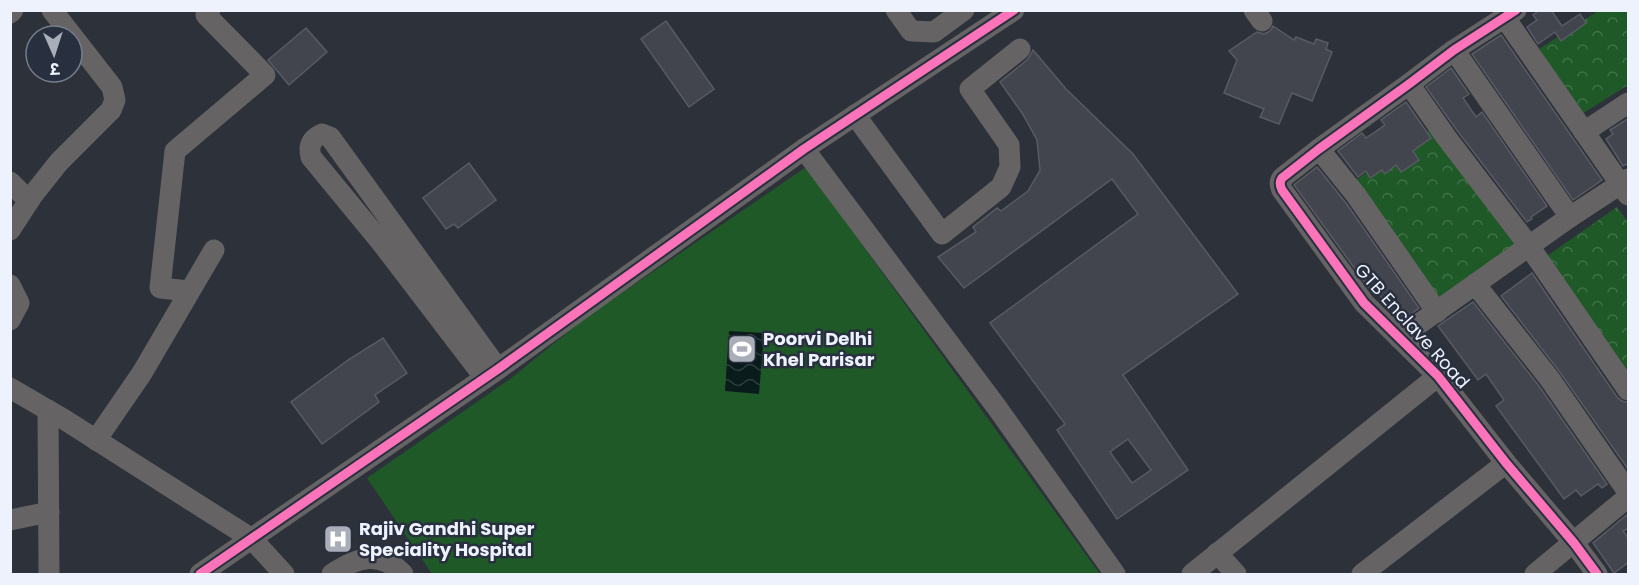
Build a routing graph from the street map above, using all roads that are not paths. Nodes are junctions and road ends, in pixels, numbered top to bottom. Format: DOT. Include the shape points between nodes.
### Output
graph roads {
  1 [pos="52,10"];
  2 [pos="210,10"];
  3 [pos="896,10"];
  4 [pos="964,10"];
  5 [pos="1014,10"];
  6 [pos="1510,14"];
  7 [pos="1020,49"];
  8 [pos="1454,50"];
  9 [pos="1409,84"];
  10 [pos="1628,104"];
  11 [pos="855,115"];
  12 [pos="1584,132"];
  13 [pos="1319,148"];
  14 [pos="804,149"];
  15 [pos="10,182"];
  16 [pos="1626,186"];
  17 [pos="29,201"];
  18 [pos="1570,217"];
  19 [pos="10,230"];
  20 [pos="1529,246"];
  21 [pos="214,250"];
  22 [pos="1475,284"];
  23 [pos="10,285"];
  24 [pos="189,291"];
  25 [pos="1437,312"];
  26 [pos="10,320"];
  27 [pos="1399,338"];
  28 [pos="492,374"];
  29 [pos="1437,376"];
  30 [pos="10,388"];
  31 [pos="1629,390"];
  32 [pos="48,410"];
  33 [pos="96,440"];
  34 [pos="1506,463"];
  35 [pos="1629,492"];
  36 [pos="1629,497"];
  37 [pos="49,512"];
  38 [pos="10,520"];
  39 [pos="252,539"];
  40 [pos="1574,543"];
  41 [pos="1217,553"];
  42 [pos="49,574"];
  43 [pos="200,574"];
  44 [pos="284,574"];
  45 [pos="332,574"];
  46 [pos="403,574"];
  47 [pos="1115,574"];
  48 [pos="1192,574"];
  49 [pos="1236,574"];
  50 [pos="1362,574"];
  51 [pos="1535,574"];
  52 [pos="1597,574"];
  1 -- 17 [label="street" via="112,87 116,100"];
  2 -- 24 [label="street" via="206,15 265,75 175,151 160,288"];
  3 -- 4 [label="street" via="911,31 925,32 934,32"];
  5 -- 11 [label="street"];
  6 -- 8 [label="street, GTB Enclave Road"];
  6 -- 12 [label="street"];
  7 -- 11 [label="street" via="970,89 1010,145 1010,167 1001,187 942,234"];
  8 -- 9 [label="street, GTB Enclave Road"];
  8 -- 18 [label="street"];
  9 -- 13 [label="street, GTB Enclave Road"];
  9 -- 20 [label="street"];
  10 -- 12 [label="street"];
  11 -- 14 [label="street"];
  12 -- 16 [label="street"];
  13 -- 25 [label="street"];
  13 -- 27 [label="street, GTB Enclave Road" via="1280,180 1282,190 1364,303"];
  14 -- 28 [label="street"];
  14 -- 47 [label="street" via="998,409"];
  15 -- 17 [label="street"];
  16 -- 18 [label="street"];
  17 -- 19 [label="street"];
  18 -- 20 [label="street"];
  20 -- 22 [label="street"];
  20 -- 31 [label="street"];
  21 -- 24 [label="street"];
  22 -- 25 [label="street"];
  22 -- 35 [label="street" via="1549,378"];
  23 -- 26 [label="street" via="19,303"];
  24 -- 33 [label="street" via="142,373"];
  25 -- 27 [label="street"];
  27 -- 29 [label="street, GTB Enclave Road"];
  28 -- 28 [label="street" via="311,157 309,147 314,138 322,134 330,137"];
  28 -- 39 [label="street"];
  29 -- 34 [label="street, GTB Enclave Road"];
  29 -- 41 [label="street"];
  30 -- 32 [label="street"];
  32 -- 33 [label="street"];
  32 -- 37 [label="street"];
  33 -- 39 [label="street"];
  34 -- 40 [label="street, GTB Enclave Road"];
  34 -- 50 [label="street"];
  36 -- 40 [label="street"];
  37 -- 38 [label="street"];
  37 -- 42 [label="street"];
  39 -- 43 [label="street"];
  39 -- 44 [label="street"];
  40 -- 51 [label="street"];
  40 -- 52 [label="street, GTB Enclave Road"];
  41 -- 48 [label="street"];
  41 -- 49 [label="street"];
  45 -- 46 [label="street" via="351,562 367,558 396,567"];
}
